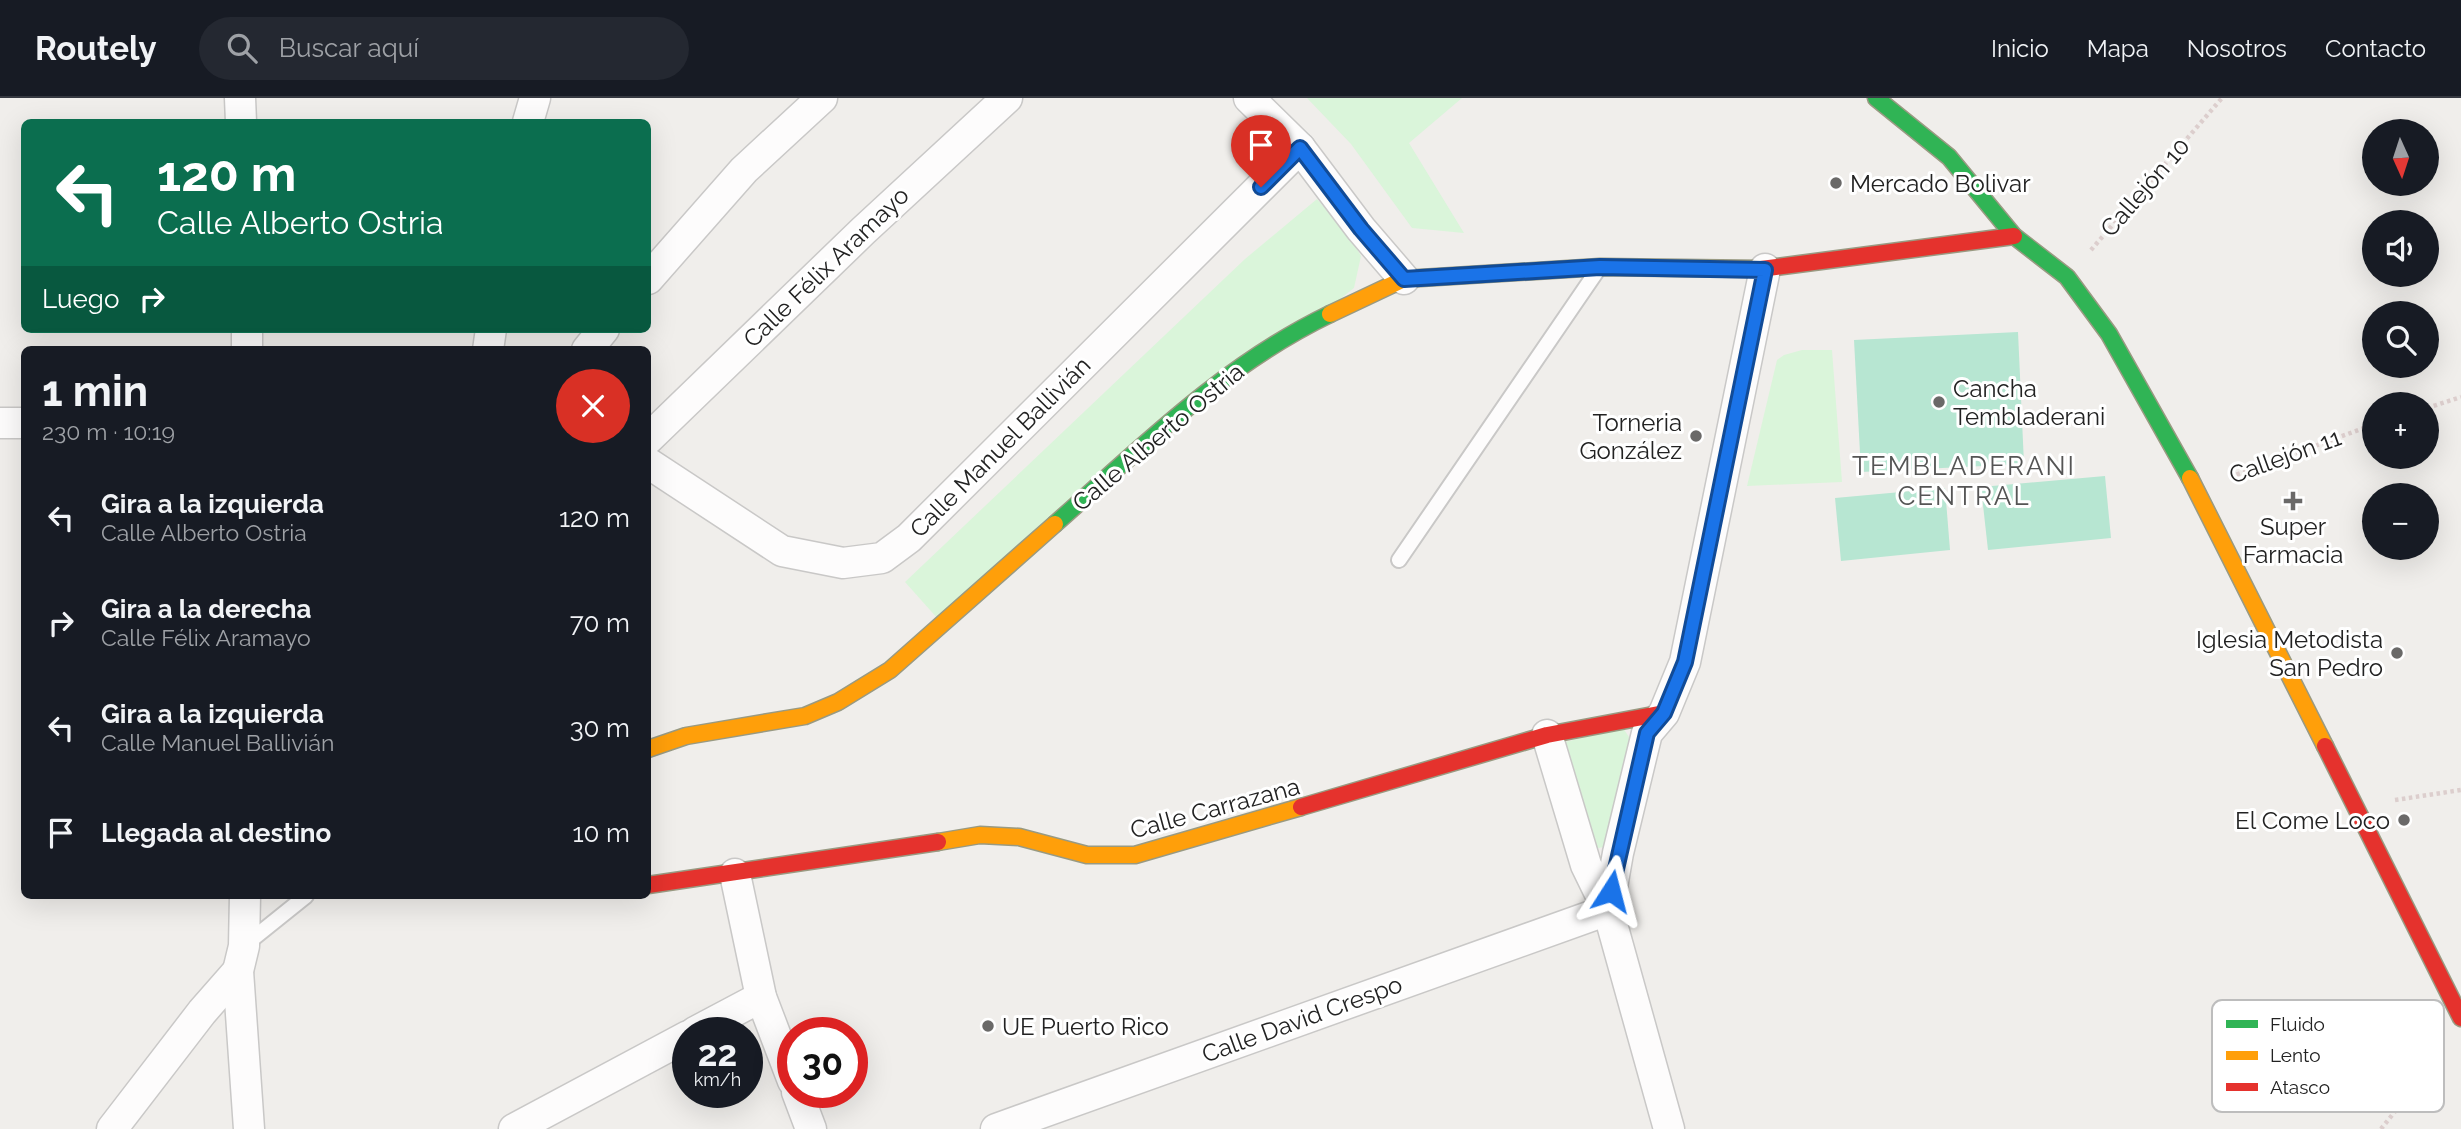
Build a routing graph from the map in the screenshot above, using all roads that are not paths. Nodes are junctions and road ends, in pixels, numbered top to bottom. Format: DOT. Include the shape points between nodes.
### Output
graph roads {
  1 [pos="240,98"];
  2 [pos="535,98"];
  3 [pos="822,98"];
  4 [pos="1249,98"];
  5 [pos="1876,98"];
  6 [pos="988,104"];
  7 [pos="241,119"];
  8 [pos="529,119"];
  9 [pos="1300,148"];
  10 [pos="2014,236"];
  11 [pos="1600,267"];
  12 [pos="1765,270"];
  13 [pos="651,276"];
  14 [pos="1404,279"];
  15 [pos="0,423"];
  16 [pos="21,423"];
  17 [pos="651,436"];
  18 [pos="651,465"];
  19 [pos="1399,559"];
  20 [pos="1664,713"];
  21 [pos="1547,735"];
  22 [pos="651,748"];
  23 [pos="735,874"];
  24 [pos="651,885"];
  25 [pos="244,899"];
  26 [pos="303,899"];
  27 [pos="1608,910"];
  28 [pos="241,959"];
  29 [pos="761,997"];
  30 [pos="723,1017"];
  31 [pos="2461,1018"];
  32 [pos="777,1040"];
  33 [pos="672,1045"];
  34 [pos="803,1108"];
  35 [pos="113,1129"];
  36 [pos="249,1129"];
  37 [pos="514,1129"];
  38 [pos="811,1129"];
  39 [pos="996,1129"];
  40 [pos="1669,1129"];
  1 -- 7 [label="street"];
  2 -- 8 [label="street"];
  3 -- 13 [label="street" via="744,170"];
  4 -- 9 [label="street"];
  5 -- 10 [label="street" via="1949,157"];
  6 -- 17 [label="street, Calle Félix Aramayo"];
  9 -- 14 [label="street"];
  9 -- 18 [label="street, Calle Manuel Ballivián" via="909,538 881,558 843,563 782,551"];
  10 -- 12 [label="street, Calle Alberto Ostria"];
  10 -- 31 [label="street" via="2067,277 2109,334 2196,489"];
  11 -- 12 [label="street, Calle Alberto Ostria"];
  11 -- 14 [label="street, Calle Alberto Ostria"];
  11 -- 19 [label="lane"];
  12 -- 20 [label="street" via="1685,662"];
  14 -- 22 [label="street, Calle Alberto Ostria" via="1288,336 1198,397 890,670 842,701 806,716 703,731"];
  15 -- 16 [label="street"];
  20 -- 21 [label="street, Calle Carrazana"];
  20 -- 27 [label="street" via="1647,733"];
  21 -- 23 [label="street, Calle Carrazana" via="1135,855 1087,855 1019,837 980,835"];
  21 -- 27 [label="street" via="1586,865"];
  23 -- 24 [label="street, Calle Carrazana"];
  23 -- 29 [label="street"];
  25 -- 28 [label="street"];
  26 -- 28 [label="lane"];
  27 -- 39 [label="street, Calle David Crespo"];
  27 -- 40 [label="street"];
  28 -- 35 [label="street"];
  28 -- 36 [label="street"];
  29 -- 30 [label="street"];
  29 -- 32 [label="street"];
  33 -- 37 [label="street"];
  34 -- 38 [label="street"];
}
